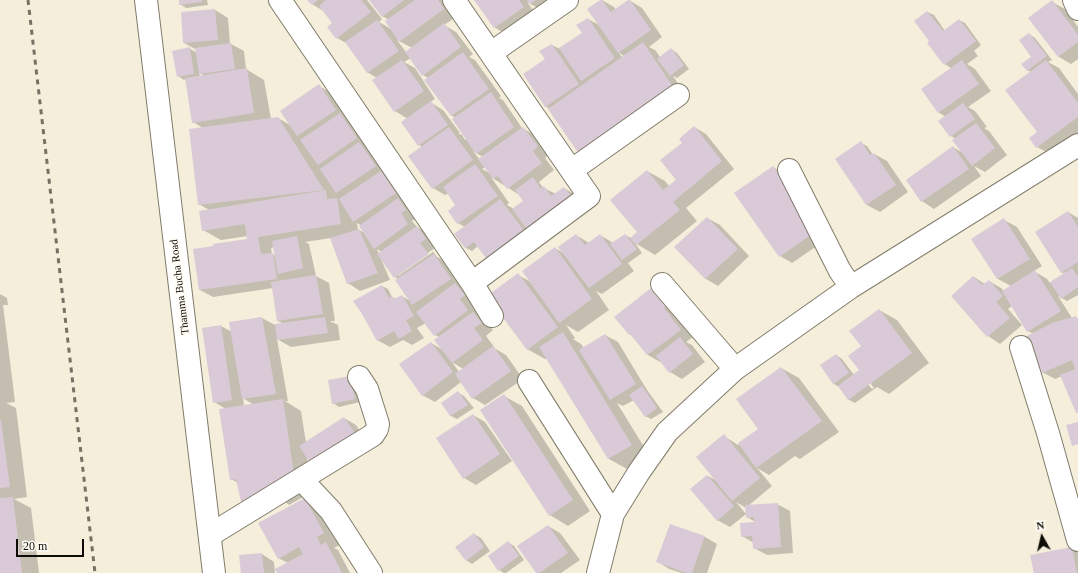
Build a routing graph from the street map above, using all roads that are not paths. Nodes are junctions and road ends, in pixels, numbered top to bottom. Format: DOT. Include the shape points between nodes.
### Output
graph roads {
  1 [pos="146,0"];
  2 [pos="280,0"];
  3 [pos="454,0"];
  4 [pos="567,0"];
  5 [pos="1074,0"];
  6 [pos="1078,9"];
  7 [pos="491,53"];
  8 [pos="678,95"];
  9 [pos="1078,145"];
  10 [pos="572,170"];
  11 [pos="789,170"];
  12 [pos="472,283"];
  13 [pos="662,284"];
  14 [pos="851,288"];
  15 [pos="492,316"];
  16 [pos="1021,347"];
  17 [pos="735,368"];
  18 [pos="359,377"];
  19 [pos="529,381"];
  20 [pos="301,479"];
  21 [pos="613,514"];
  22 [pos="210,535"];
  23 [pos="1078,540"];
  24 [pos="214,573"];
  25 [pos="372,573"];
  26 [pos="598,573"];
  1 -- 22 [label="street, Thamma Bucha Road"];
  2 -- 12 [label="street"];
  3 -- 7 [label="street"];
  4 -- 7 [label="street"];
  5 -- 6 [label="street"];
  7 -- 10 [label="street"];
  8 -- 10 [label="street"];
  9 -- 14 [label="street"];
  10 -- 12 [label="street" via="589,196"];
  11 -- 14 [label="street"];
  12 -- 15 [label="street"];
  13 -- 17 [label="street"];
  14 -- 17 [label="street"];
  16 -- 23 [label="street"];
  17 -- 21 [label="street" via="667,432"];
  18 -- 20 [label="street" via="367,389 378,424 377,429 373,435"];
  19 -- 21 [label="street"];
  20 -- 22 [label="street"];
  20 -- 25 [label="street" via="331,511"];
  21 -- 26 [label="street"];
  22 -- 24 [label="street, Thamma Bucha Road"];
}
